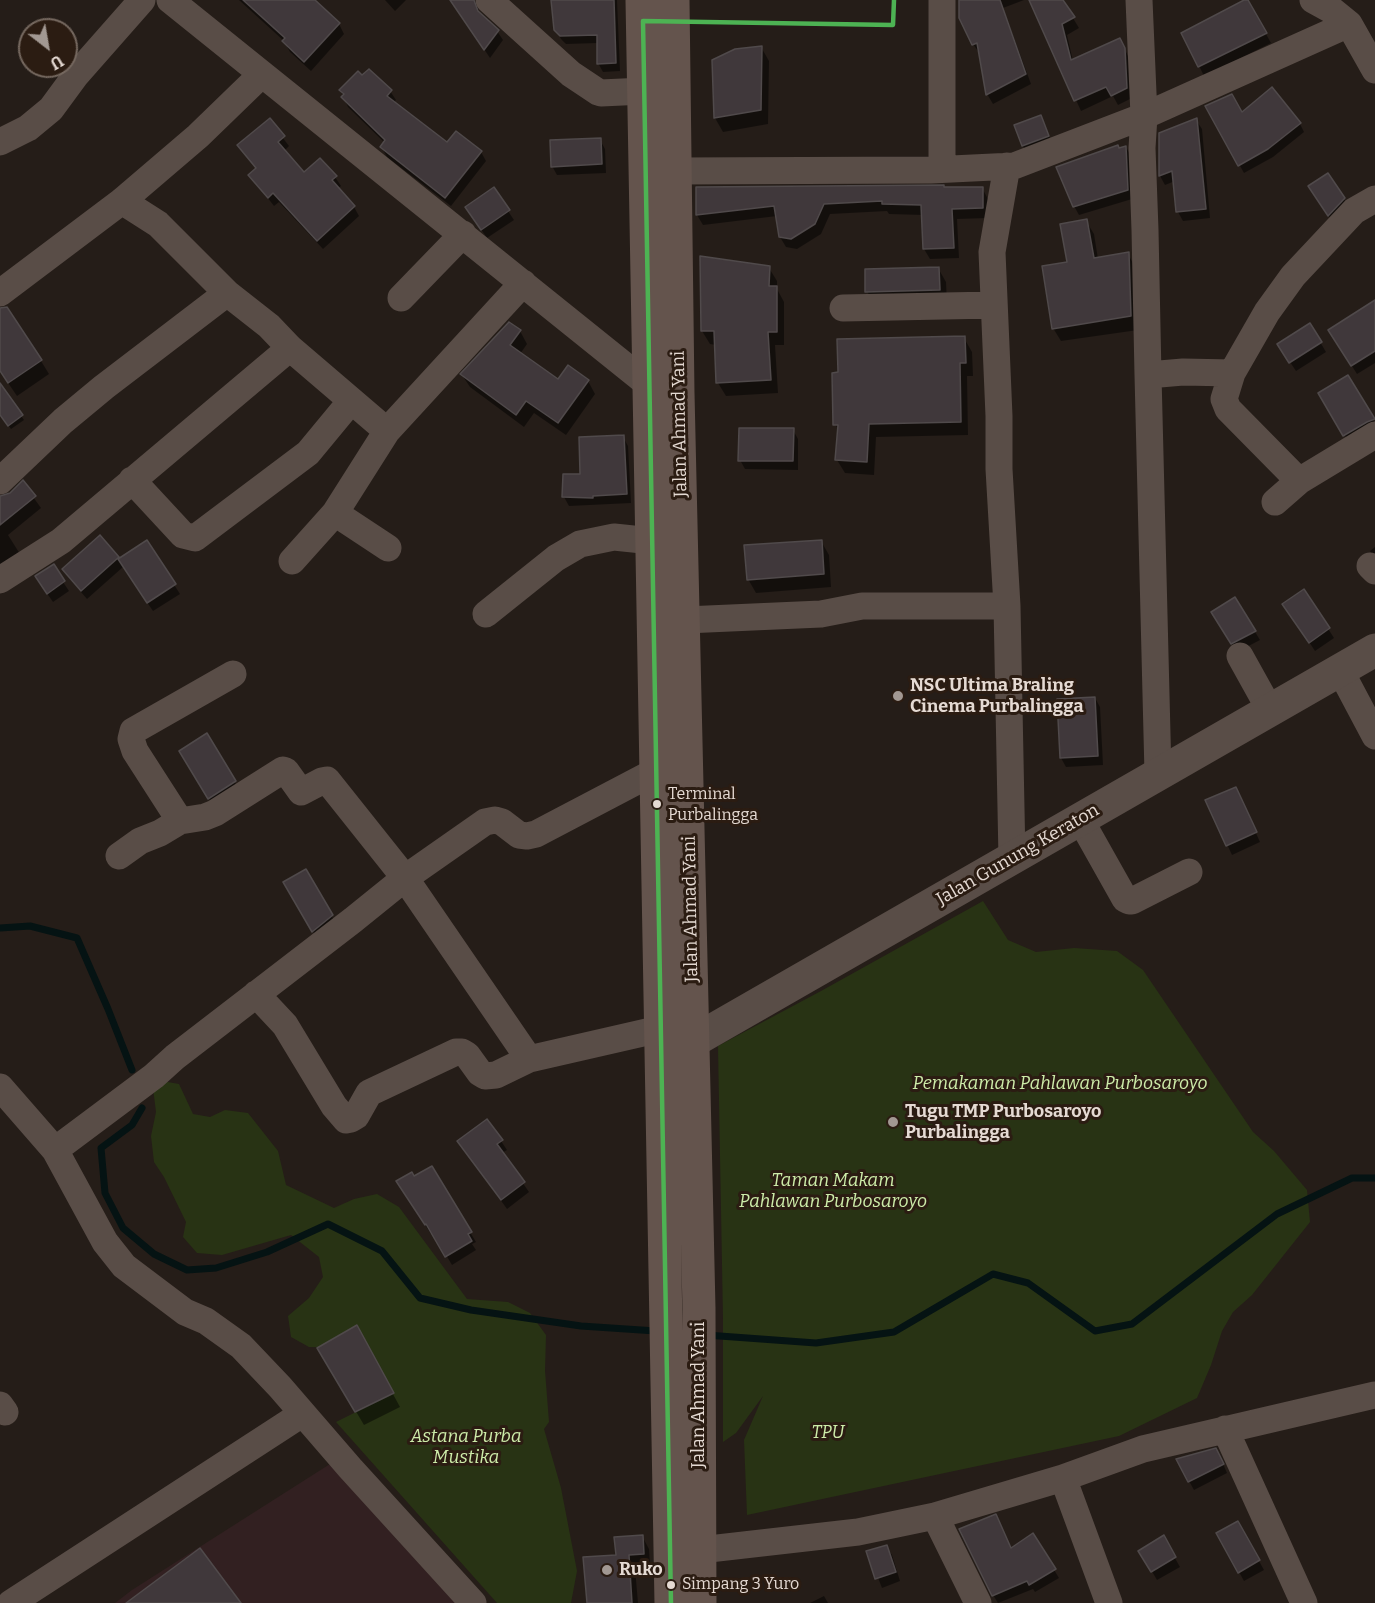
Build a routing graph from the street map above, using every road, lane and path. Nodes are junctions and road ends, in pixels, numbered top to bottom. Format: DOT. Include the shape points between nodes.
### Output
graph roads {
  1 [pos="142,0"];
  2 [pos="170,0"];
  3 [pos="489,0"];
  4 [pos="642,0"];
  5 [pos="673,0"];
  6 [pos="942,0"];
  7 [pos="1139,0"];
  8 [pos="1312,0"];
  9 [pos="1349,24"];
  10 [pos="1375,70"];
  11 [pos="262,74"];
  12 [pos="644,91"];
  13 [pos="1144,116"];
  14 [pos="0,142"];
  15 [pos="1006,166"];
  16 [pos="942,169"];
  17 [pos="676,171"];
  18 [pos="1375,199"];
  19 [pos="122,201"];
  20 [pos="463,234"];
  21 [pos="523,283"];
  22 [pos="0,293"];
  23 [pos="227,293"];
  24 [pos="401,298"];
  25 [pos="994,305"];
  26 [pos="843,308"];
  27 [pos="290,348"];
  28 [pos="1232,373"];
  29 [pos="1148,375"];
  30 [pos="664,389"];
  31 [pos="351,401"];
  32 [pos="387,431"];
  33 [pos="1375,435"];
  34 [pos="132,480"];
  35 [pos="0,481"];
  36 [pos="1299,481"];
  37 [pos="1275,502"];
  38 [pos="335,513"];
  39 [pos="652,541"];
  40 [pos="388,548"];
  41 [pos="292,561"];
  42 [pos="0,580"];
  43 [pos="1007,606"];
  44 [pos="486,614"];
  45 [pos="685,620"];
  46 [pos="1375,650"];
  47 [pos="1240,656"];
  48 [pos="1340,670"];
  49 [pos="233,674"];
  50 [pos="1270,710"];
  51 [pos="1375,736"];
  52 [pos="656,771"];
  53 [pos="1158,774"];
  54 [pos="1080,819"];
  55 [pos="180,821"];
  56 [pos="119,856"];
  57 [pos="1012,859"];
  58 [pos="1189,872"];
  59 [pos="405,878"];
  60 [pos="256,994"];
  61 [pos="693,1042"];
  62 [pos="661,1044"];
  63 [pos="529,1059"];
  64 [pos="0,1087"];
  65 [pos="55,1150"];
  66 [pos="1375,1395"];
  67 [pos="302,1414"];
  68 [pos="1225,1429"];
  69 [pos="1063,1478"];
  70 [pos="935,1516"];
  71 [pos="700,1550"];
  72 [pos="1116,1602"];
  73 [pos="11,1603"];
  74 [pos="472,1603"];
  75 [pos="671,1603"];
  76 [pos="700,1603"];
  77 [pos="978,1603"];
  78 [pos="1304,1603"];
  1 -- 14 [label="street" via="51,109 28,128"];
  2 -- 11 [label="street"];
  3 -- 12 [label="street" via="572,74 598,92"];
  4 -- 12 [label="main road, Jalan Ahmad Yani"];
  5 -- 17 [label="main road, Jalan Ahmad Yani"];
  6 -- 16 [label="street"];
  7 -- 13 [label="street"];
  8 -- 9 [label="street"];
  9 -- 10 [label="street"];
  9 -- 13 [label="street"];
  11 -- 19 [label="street"];
  11 -- 20 [label="street"];
  12 -- 30 [label="main road, Jalan Ahmad Yani"];
  13 -- 15 [label="street"];
  13 -- 29 [label="street"];
  15 -- 16 [label="street"];
  15 -- 25 [label="street" via="992,252"];
  16 -- 17 [label="street"];
  17 -- 30 [label="main road, Jalan Ahmad Yani"];
  18 -- 28 [label="street" via="1354,211 1293,276"];
  19 -- 22 [label="street"];
  19 -- 23 [label="street" via="158,224"];
  20 -- 21 [label="street"];
  20 -- 24 [label="street"];
  21 -- 30 [label="street"];
  21 -- 32 [label="street"];
  23 -- 27 [label="street"];
  23 -- 35 [label="street" via="104,387"];
  25 -- 26 [label="street"];
  25 -- 43 [label="street"];
  27 -- 31 [label="street"];
  27 -- 34 [label="street"];
  28 -- 29 [label="street"];
  28 -- 36 [label="street" via="1224,399 1228,409"];
  29 -- 53 [label="street"];
  30 -- 39 [label="main road, Jalan Ahmad Yani"];
  30 -- 45 [label="main road, Jalan Ahmad Yani"];
  31 -- 32 [label="street"];
  31 -- 34 [label="street" via="308,453 195,538 183,535"];
  32 -- 38 [label="street"];
  33 -- 36 [label="street"];
  34 -- 42 [label="street" via="61,541"];
  36 -- 37 [label="street"];
  38 -- 40 [label="street"];
  38 -- 41 [label="street"];
  39 -- 44 [label="street" via="614,537 580,544 556,558"];
  39 -- 52 [label="main road, Jalan Ahmad Yani"];
  43 -- 45 [label="street" via="862,606 821,614"];
  43 -- 57 [label="street"];
  45 -- 61 [label="main road, Jalan Ahmad Yani"];
  46 -- 48 [label="street, Jalan Gunung Keraton"];
  47 -- 50 [label="street"];
  48 -- 50 [label="street, Jalan Gunung Keraton"];
  48 -- 51 [label="street"];
  49 -- 55 [label="street" via="133,731 135,751"];
  50 -- 53 [label="street, Jalan Gunung Keraton"];
  52 -- 59 [label="street" via="536,834 519,835 502,822 486,822"];
  52 -- 62 [label="main road, Jalan Ahmad Yani"];
  53 -- 54 [label="street, Jalan Gunung Keraton"];
  54 -- 57 [label="street, Jalan Gunung Keraton"];
  54 -- 58 [label="street" via="1129,901"];
  55 -- 56 [label="street"];
  55 -- 59 [label="street" via="215,813 283,770 301,792 327,780"];
  57 -- 61 [label="street, Jalan Gunung Keraton"];
  59 -- 60 [label="street"];
  59 -- 63 [label="street"];
  60 -- 63 [label="street" via="285,1026 346,1119 356,1116 369,1093 377,1088 456,1052 467,1055 485,1076 496,1075"];
  60 -- 65 [label="street"];
  61 -- 62 [label="street, Jalan Gunung Keraton"];
  61 -- 71 [label="main road, Jalan Ahmad Yani"];
  62 -- 63 [label="street"];
  62 -- 75 [label="main road, Jalan Ahmad Yani"];
  64 -- 65 [label="street"];
  65 -- 67 [label="street" via="105,1242 124,1266 185,1312 206,1321 241,1346"];
  66 -- 68 [label="street"];
  67 -- 73 [label="street"];
  67 -- 74 [label="street"];
  68 -- 69 [label="street" via="1143,1449"];
  68 -- 78 [label="street"];
  69 -- 70 [label="street"];
  69 -- 72 [label="street"];
  70 -- 71 [label="street" via="858,1532"];
  70 -- 77 [label="street"];
  71 -- 76 [label="main road, Jalan Ahmad Yani"];
}
